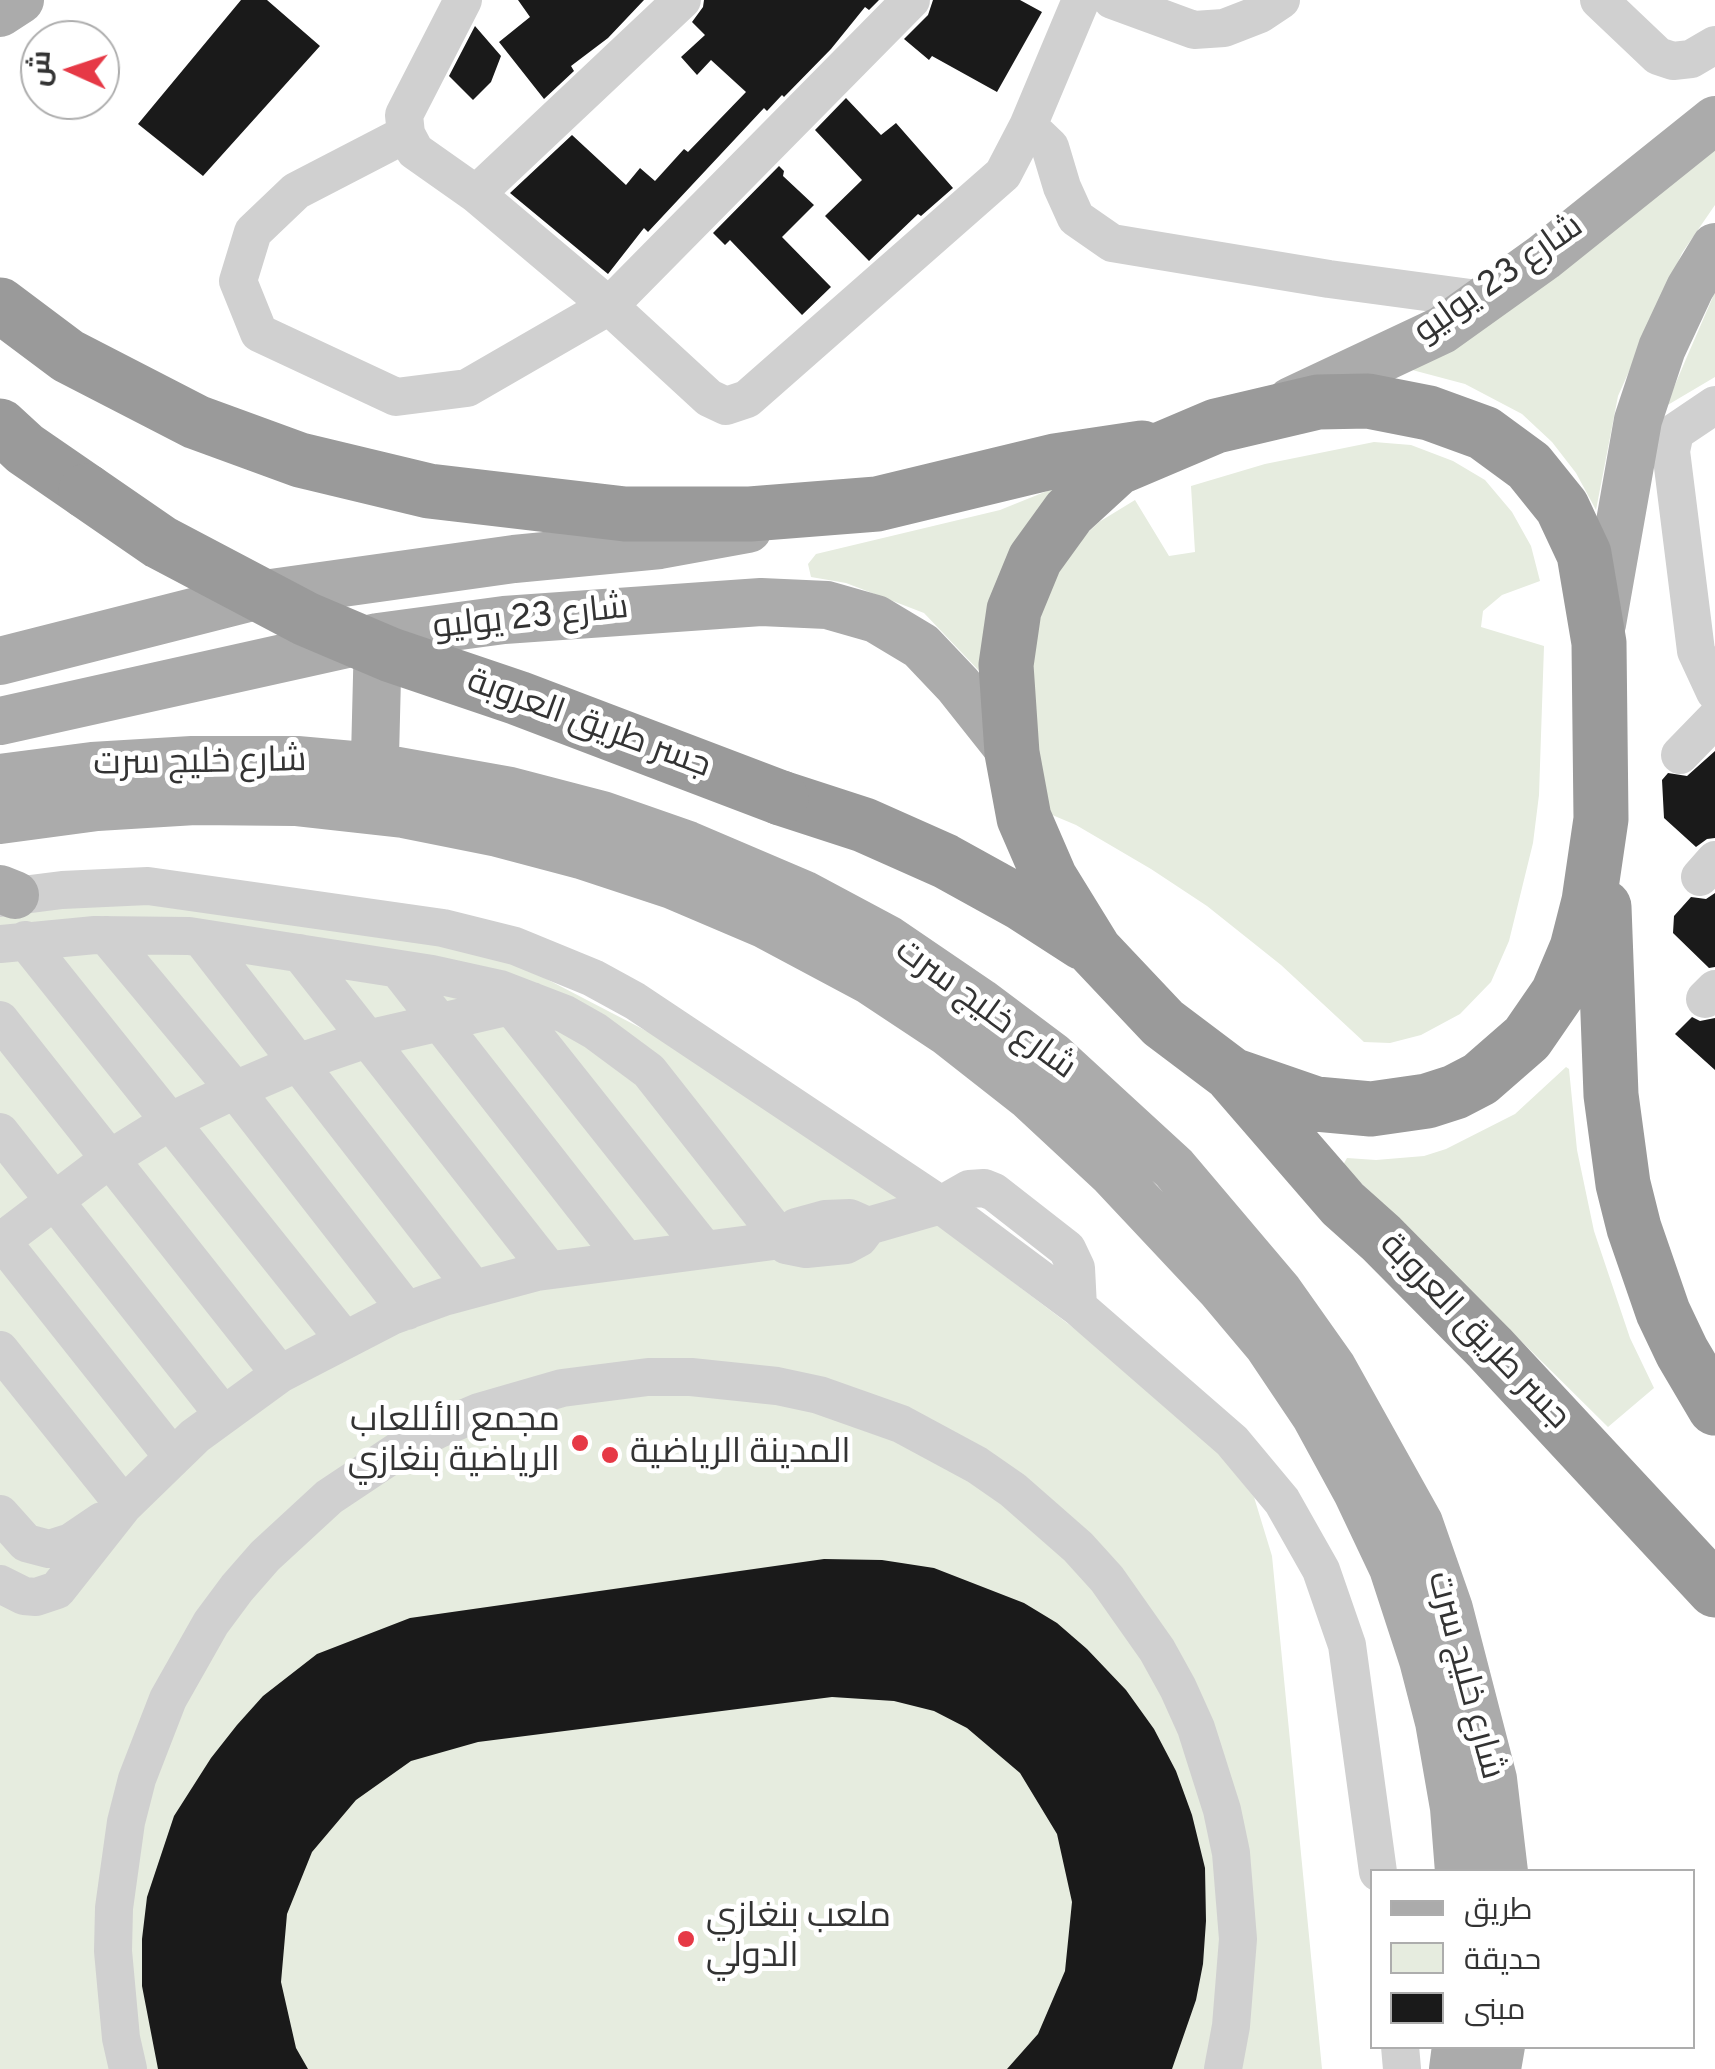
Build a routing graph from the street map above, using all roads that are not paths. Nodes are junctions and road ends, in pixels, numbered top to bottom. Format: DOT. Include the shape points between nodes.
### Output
graph roads {
  1 [pos="20,0"];
  2 [pos="463,0"];
  3 [pos="682,0"];
  4 [pos="911,0"];
  5 [pos="1081,0"];
  6 [pos="1112,0"];
  7 [pos="1281,0"];
  8 [pos="1599,0"];
  9 [pos="0,13"];
  10 [pos="1715,46"];
  11 [pos="1715,120"];
  12 [pos="1028,126"];
  13 [pos="406,134"];
  14 [pos="476,194"];
  15 [pos="1715,247"];
  16 [pos="1485,300"];
  17 [pos="0,305"];
  18 [pos="609,306"];
  19 [pos="1715,406"];
  20 [pos="1267,412"];
  21 [pos="0,426"];
  22 [pos="1164,445"];
  23 [pos="819,510"];
  24 [pos="1700,550"];
  25 [pos="378,637"];
  26 [pos="1599,642"];
  27 [pos="0,661"];
  28 [pos="1715,692"];
  29 [pos="1715,719"];
  30 [pos="0,720"];
  31 [pos="1012,753"];
  32 [pos="1680,756"];
  33 [pos="0,778"];
  34 [pos="374,788"];
  35 [pos="1601,819"];
  36 [pos="0,820"];
  37 [pos="8,913"];
  38 [pos="106,934"];
  39 [pos="201,938"];
  40 [pos="1095,951"];
  41 [pos="300,953"];
  42 [pos="398,969"];
  43 [pos="522,1003"];
  44 [pos="0,1020"];
  45 [pos="438,1022"];
  46 [pos="367,1040"];
  47 [pos="300,1062"];
  48 [pos="1232,1075"];
  49 [pos="235,1090"];
  50 [pos="169,1122"];
  51 [pos="0,1132"];
  52 [pos="111,1158"];
  53 [pos="53,1198"];
  54 [pos="941,1206"];
  55 [pos="1,1240"];
  56 [pos="781,1240"];
  57 [pos="704,1249"];
  58 [pos="624,1258"];
  59 [pos="549,1270"];
  60 [pos="472,1288"];
  61 [pos="407,1311"];
  62 [pos="344,1339"];
  63 [pos="0,1350"];
  64 [pos="280,1374"];
  65 [pos="1715,1408"];
  66 [pos="223,1414"];
  67 [pos="173,1457"];
  68 [pos="124,1505"];
  69 [pos="6,1534"];
  70 [pos="0,1584"];
  71 [pos="1715,1590"];
  72 [pos="1378,1869"];
  73 [pos="1459,1869"];
  74 [pos="1504,1869"];
  75 [pos="128,2069"];
  76 [pos="1223,2069"];
  1 -- 9 [label="main road"];
  2 -- 13 [label="street" via="408,104"];
  3 -- 14 [label="street"];
  4 -- 18 [label="street"];
  5 -- 12 [label="street"];
  6 -- 7 [label="street" via="1194,30 1224,28"];
  8 -- 10 [label="street" via="1658,56 1691,59"];
  11 -- 16 [label="main road, شارع 23 يوليو"];
  12 -- 16 [label="street" via="1050,147 1076,218 1112,242"];
  12 -- 18 [label="street" via="1002,174 747,399 726,406 709,398"];
  13 -- 14 [label="street" via="415,150"];
  13 -- 18 [label="street" via="296,191 252,232 238,282 259,333 396,397 466,388"];
  14 -- 18 [label="street"];
  15 -- 26 [label="main road" via="1662,348 1638,420"];
  16 -- 20 [label="main road, شارع 23 يوليو" via="1442,330"];
  17 -- 23 [label="highway" via="68,356 135,392 300,460 429,491 625,514"];
  19 -- 24 [label="street" via="1682,425 1672,441"];
  20 -- 22 [label="highway"];
  20 -- 26 [label="highway" via="1368,402 1458,421 1509,450 1547,486 1574,530"];
  21 -- 40 [label="highway, جسر طريق العروبة, bridge" via="160,542 306,619 864,826 945,861"];
  22 -- 23 [label="highway"];
  22 -- 31 [label="highway" via="1117,468 1069,512 1034,559 1009,638"];
  23 -- 27 [label="main road, شارع 23 يوليو" via="660,546 264,594"];
  24 -- 28 [label="street" via="1696,651"];
  25 -- 30 [label="main road, شارع 23 يوليو"];
  25 -- 31 [label="main road, شارع 23 يوليو" via="678,606 828,605 876,619 921,646"];
  25 -- 34 [label="main road"];
  26 -- 35 [label="highway"];
  29 -- 32 [label="street"];
  31 -- 40 [label="highway" via="1036,849"];
  33 -- 34 [label="main road, شارع خليج سرت" via="92,766 297,760"];
  34 -- 36 [label="main road, شارع خليج سرت" via="294,802 97,806"];
  34 -- 73 [label="main road, شارع خليج سرت" via="672,885 766,925 949,1033 1113,1174 1268,1345 1358,1492 1393,1568 1423,1660 1454,1808"];
  34 -- 74 [label="main road, شارع خليج سرت" via="510,791 688,845 803,894 889,940 980,1002 1146,1140 1279,1292 1332,1367 1419,1523 1473,1690"];
  35 -- 48 [label="highway" via="1589,902 1569,970 1546,1014 1480,1079 1428,1101 1371,1109 1316,1104"];
  35 -- 65 [label="highway" via="1611,1095 1623,1184 1663,1312"];
  37 -- 38 [label="street"];
  37 -- 50 [label="street"];
  37 -- 54 [label="street" via="148,886 443,928 514,946 635,1001"];
  38 -- 39 [label="street"];
  38 -- 49 [label="street"];
  39 -- 41 [label="street"];
  39 -- 47 [label="street"];
  40 -- 48 [label="highway" via="1163,1023"];
  41 -- 42 [label="street"];
  41 -- 46 [label="street"];
  42 -- 43 [label="street" via="466,980"];
  42 -- 45 [label="street"];
  43 -- 45 [label="street"];
  43 -- 56 [label="street" via="595,1031 649,1071"];
  43 -- 57 [label="street"];
  44 -- 52 [label="street"];
  45 -- 46 [label="street"];
  45 -- 58 [label="street"];
  46 -- 47 [label="street"];
  46 -- 59 [label="street"];
  47 -- 49 [label="street"];
  47 -- 60 [label="street"];
  48 -- 71 [label="highway, جسر طريق العروبة" via="1343,1204 1490,1348"];
  49 -- 50 [label="street"];
  49 -- 61 [label="street"];
  50 -- 52 [label="street"];
  50 -- 62 [label="street"];
  51 -- 53 [label="street"];
  52 -- 53 [label="street"];
  52 -- 64 [label="street"];
  53 -- 55 [label="street"];
  53 -- 66 [label="street"];
  54 -- 56 [label="street" via="868,1226 852,1242 828,1248 799,1249"];
  54 -- 72 [label="street" via="1078,1307 1232,1440 1304,1535 1347,1645"];
  55 -- 67 [label="street"];
  56 -- 57 [label="street"];
  57 -- 58 [label="street"];
  58 -- 59 [label="street"];
  59 -- 60 [label="street"];
  60 -- 61 [label="street"];
  61 -- 62 [label="street"];
  62 -- 64 [label="street"];
  63 -- 68 [label="street"];
  64 -- 66 [label="street"];
  66 -- 67 [label="street"];
  67 -- 68 [label="street"];
  68 -- 69 [label="street" via="60,1547 37,1548"];
  68 -- 70 [label="street" via="56,1590 24,1596"];
  75 -- 76 [label="street" via="113,1951 126,1822 168,1698 237,1588 329,1497 439,1429 562,1388 692,1377 820,1396 940,1443 1046,1517 1115,1590 1178,1688 1222,1810 1238,1939"];
}
